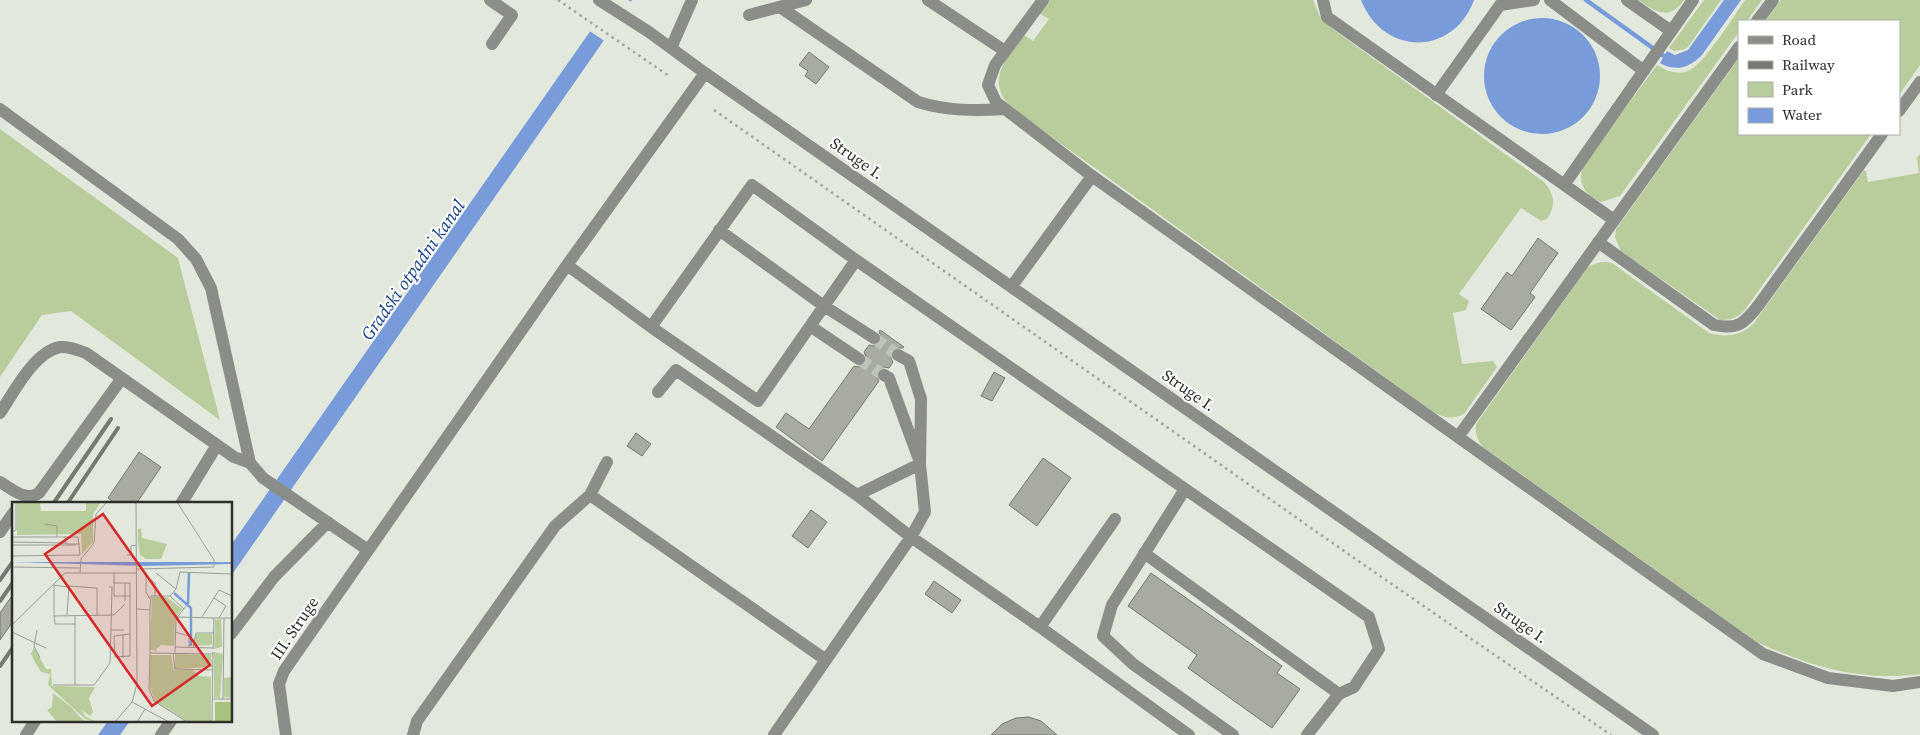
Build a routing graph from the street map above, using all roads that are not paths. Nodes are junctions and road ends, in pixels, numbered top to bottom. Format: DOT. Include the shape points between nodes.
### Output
graph roads {
  1 [pos="490,0"];
  2 [pos="599,0"];
  3 [pos="692,0"];
  4 [pos="806,0"];
  5 [pos="928,0"];
  6 [pos="1043,0"];
  7 [pos="1323,0"];
  8 [pos="1534,0"];
  9 [pos="1550,0"];
  10 [pos="1627,0"];
  11 [pos="1694,0"];
  12 [pos="1773,0"];
  13 [pos="780,7"];
  14 [pos="749,15"];
  15 [pos="1758,20"];
  16 [pos="1671,31"];
  17 [pos="492,44"];
  18 [pos="671,48"];
  19 [pos="1738,48"];
  20 [pos="1005,51"];
  21 [pos="1644,71"];
  22 [pos="705,73"];
  23 [pos="1920,82"];
  24 [pos="1436,95"];
  25 [pos="0,109"];
  26 [pos="1006,109"];
  27 [pos="1900,110"];
  28 [pos="1881,135"];
  29 [pos="1092,176"];
  30 [pos="1564,185"];
  31 [pos="1614,220"];
  32 [pos="719,230"];
  33 [pos="1598,242"];
  34 [pos="856,260"];
  35 [pos="567,265"];
  36 [pos="1012,286"];
  37 [pos="824,306"];
  38 [pos="810,326"];
  39 [pos="651,327"];
  40 [pos="874,338"];
  41 [pos="898,354"];
  42 [pos="859,359"];
  43 [pos="884,375"];
  44 [pos="122,378"];
  45 [pos="658,392"];
  46 [pos="0,412"];
  47 [pos="1458,437"];
  48 [pos="217,445"];
  49 [pos="607,462"];
  50 [pos="250,463"];
  51 [pos="920,464"];
  52 [pos="0,482"];
  53 [pos="1185,489"];
  54 [pos="590,495"];
  55 [pos="857,495"];
  56 [pos="22,500"];
  57 [pos="181,502"];
  58 [pos="12,515"];
  59 [pos="1115,519"];
  60 [pos="328,522"];
  61 [pos="0,532"];
  62 [pos="911,537"];
  63 [pos="368,550"];
  64 [pos="1144,553"];
  65 [pos="1040,627"];
  66 [pos="232,633"];
  67 [pos="826,660"];
  68 [pos="1920,682"];
  69 [pos="1339,694"];
  70 [pos="34,722"];
  71 [pos="170,722"];
  72 [pos="26,735"];
  73 [pos="161,735"];
  74 [pos="286,735"];
  75 [pos="413,735"];
  76 [pos="774,735"];
  77 [pos="1189,735"];
  78 [pos="1233,735"];
  79 [pos="1307,735"];
  80 [pos="1653,735"];
  1 -- 17 [label="street" via="512,15"];
  2 -- 18 [label="street, Struge I."];
  3 -- 18 [label="street"];
  4 -- 13 [label="street"];
  5 -- 20 [label="street"];
  6 -- 20 [label="street"];
  7 -- 24 [label="street" via="1328,17"];
  8 -- 24 [label="street" via="1500,5"];
  9 -- 21 [label="street"];
  10 -- 16 [label="street"];
  11 -- 16 [label="street"];
  12 -- 15 [label="street"];
  13 -- 14 [label="street"];
  13 -- 26 [label="street" via="918,102 937,108"];
  16 -- 21 [label="street"];
  18 -- 22 [label="street, Struge I."];
  19 -- 31 [label="street"];
  20 -- 26 [label="street" via="994,65 988,85 996,102"];
  21 -- 30 [label="street"];
  22 -- 35 [label="street, III. Struge"];
  22 -- 36 [label="street, Struge I."];
  23 -- 27 [label="street"];
  24 -- 30 [label="street"];
  25 -- 50 [label="street" via="178,239 196,259 211,288"];
  26 -- 29 [label="street"];
  28 -- 33 [label="street" via="1758,306 1746,321 1736,327 1714,325"];
  29 -- 36 [label="street"];
  29 -- 47 [label="street"];
  30 -- 31 [label="street"];
  31 -- 33 [label="street"];
  32 -- 34 [label="street" via="752,185"];
  32 -- 37 [label="street"];
  32 -- 39 [label="street"];
  33 -- 47 [label="street"];
  34 -- 37 [label="street"];
  34 -- 53 [label="street"];
  35 -- 39 [label="street"];
  35 -- 63 [label="street, III. Struge"];
  36 -- 80 [label="street, Struge I."];
  37 -- 38 [label="street"];
  37 -- 40 [label="street"];
  38 -- 39 [label="street" via="758,401"];
  38 -- 42 [label="street"];
  41 -- 51 [label="street" via="909,361 921,399"];
  43 -- 51 [label="street" via="889,378"];
  44 -- 46 [label="street" via="86,353 59,347 44,354 31,366"];
  44 -- 48 [label="street"];
  44 -- 56 [label="street" via="39,494"];
  45 -- 55 [label="street" via="676,370"];
  47 -- 68 [label="street" via="1763,654 1828,678 1893,686"];
  48 -- 50 [label="street"];
  48 -- 57 [label="street"];
  49 -- 54 [label="street"];
  50 -- 60 [label="street" via="263,478"];
  51 -- 55 [label="street"];
  51 -- 62 [label="street" via="925,512"];
  52 -- 56 [label="street"];
  53 -- 64 [label="street"];
  53 -- 69 [label="street" via="1369,617 1379,649 1354,687"];
  54 -- 67 [label="street"];
  54 -- 75 [label="street" via="555,526 417,721"];
  55 -- 62 [label="street"];
  58 -- 61 [label="street"];
  59 -- 65 [label="street"];
  60 -- 63 [label="street"];
  60 -- 66 [label="street" via="274,577"];
  62 -- 65 [label="street"];
  62 -- 67 [label="street"];
  63 -- 74 [label="street, III. Struge" via="284,671 279,684"];
  64 -- 69 [label="street"];
  64 -- 78 [label="street" via="1112,605 1103,636 1133,664"];
  65 -- 77 [label="street"];
  67 -- 76 [label="street"];
  69 -- 79 [label="street"];
  70 -- 72 [label="street"];
  71 -- 73 [label="street"];
}
